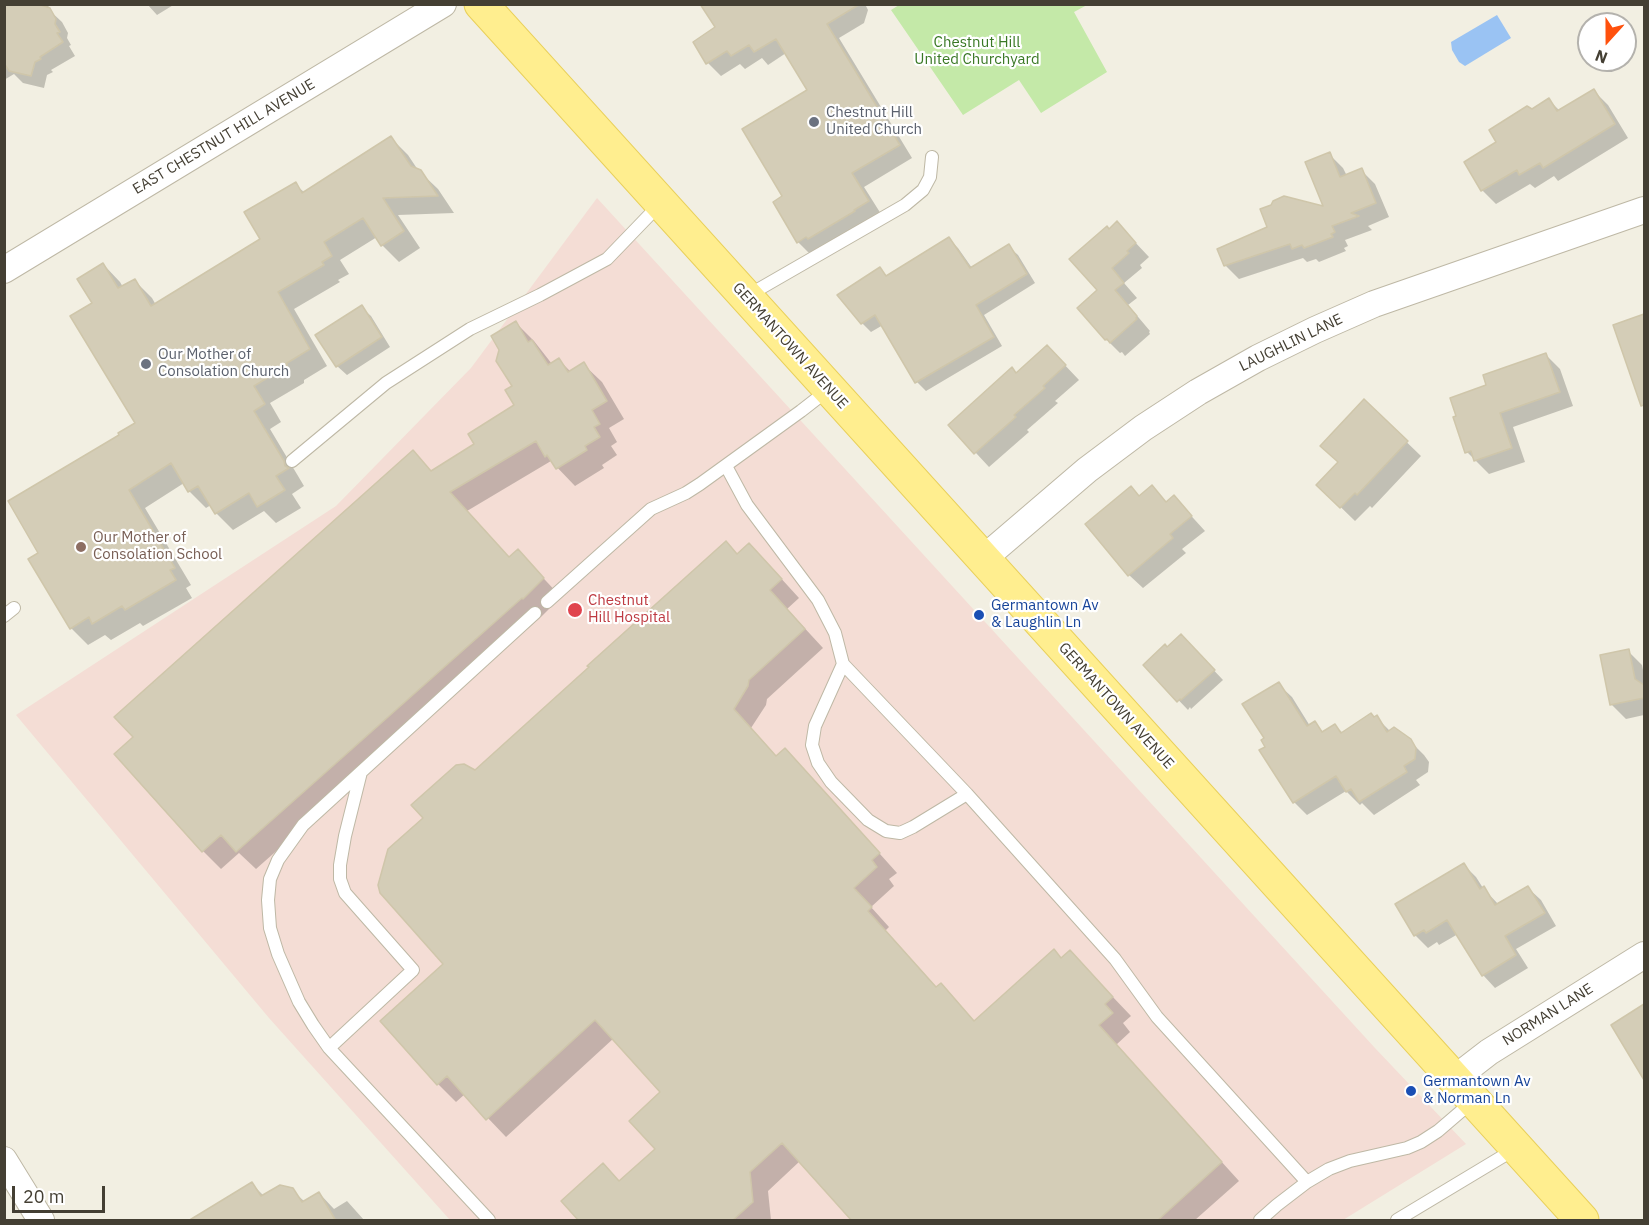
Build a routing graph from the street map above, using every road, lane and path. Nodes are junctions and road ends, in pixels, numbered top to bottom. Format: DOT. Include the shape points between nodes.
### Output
graph roads {
  1 [pos="443,4"];
  2 [pos="481,4"];
  3 [pos="932,157"];
  4 [pos="660,203"];
  5 [pos="1644,210"];
  6 [pos="4,270"];
  7 [pos="746,297"];
  8 [pos="829,389"];
  9 [pos="292,461"];
  10 [pos="726,466"];
  11 [pos="983,559"];
  12 [pos="547,602"];
  13 [pos="536,613"];
  14 [pos="843,664"];
  15 [pos="361,772"];
  16 [pos="967,794"];
  17 [pos="1644,955"];
  18 [pos="329,1048"];
  19 [pos="1464,1090"];
  20 [pos="1516,1148"];
  21 [pos="4,1160"];
  22 [pos="1307,1182"];
  23 [pos="1573,1218"];
  24 [pos="41,1221"];
  25 [pos="489,1221"];
  26 [pos="1260,1221"];
  27 [pos="1397,1221"];
  1 -- 6 [label="street, EAST CHESTNUT HILL AVENUE"];
  2 -- 4 [label="main road, GERMANTOWN AVENUE"];
  3 -- 7 [label="lane" via="930,177 923,190 905,205"];
  4 -- 7 [label="main road, GERMANTOWN AVENUE"];
  4 -- 9 [label="lane" via="607,259 470,329 395,377"];
  5 -- 11 [label="street, LAUGHLIN LANE" via="1374,304 1258,358 1143,428"];
  7 -- 8 [label="main road, GERMANTOWN AVENUE"];
  8 -- 10 [label="lane"];
  8 -- 11 [label="main road, GERMANTOWN AVENUE"];
  10 -- 12 [label="lane" via="686,493 651,509"];
  10 -- 14 [label="lane" via="747,505 818,600 835,633"];
  11 -- 19 [label="main road, GERMANTOWN AVENUE"];
  13 -- 15 [label="lane"];
  14 -- 16 [label="lane"];
  14 -- 16 [label="lane" via="815,726 812,745 831,782 868,819 886,831 900,833"];
  15 -- 18 [label="lane" via="303,825 287,846 270,879 267,900 270,928 287,977"];
  15 -- 18 [label="lane" via="345,836 340,879 345,893 413,970"];
  16 -- 22 [label="lane" via="1115,959 1157,1017"];
  17 -- 19 [label="street, NORMAN LANE" via="1489,1052"];
  18 -- 25 [label="lane"];
  19 -- 20 [label="main road, GERMANTOWN AVENUE"];
  19 -- 22 [label="lane" via="1438,1131 1421,1142 1350,1161"];
  20 -- 23 [label="main road, GERMANTOWN AVENUE"];
  20 -- 27 [label="lane"];
  21 -- 24 [label="street"];
  22 -- 26 [label="lane"];
}
